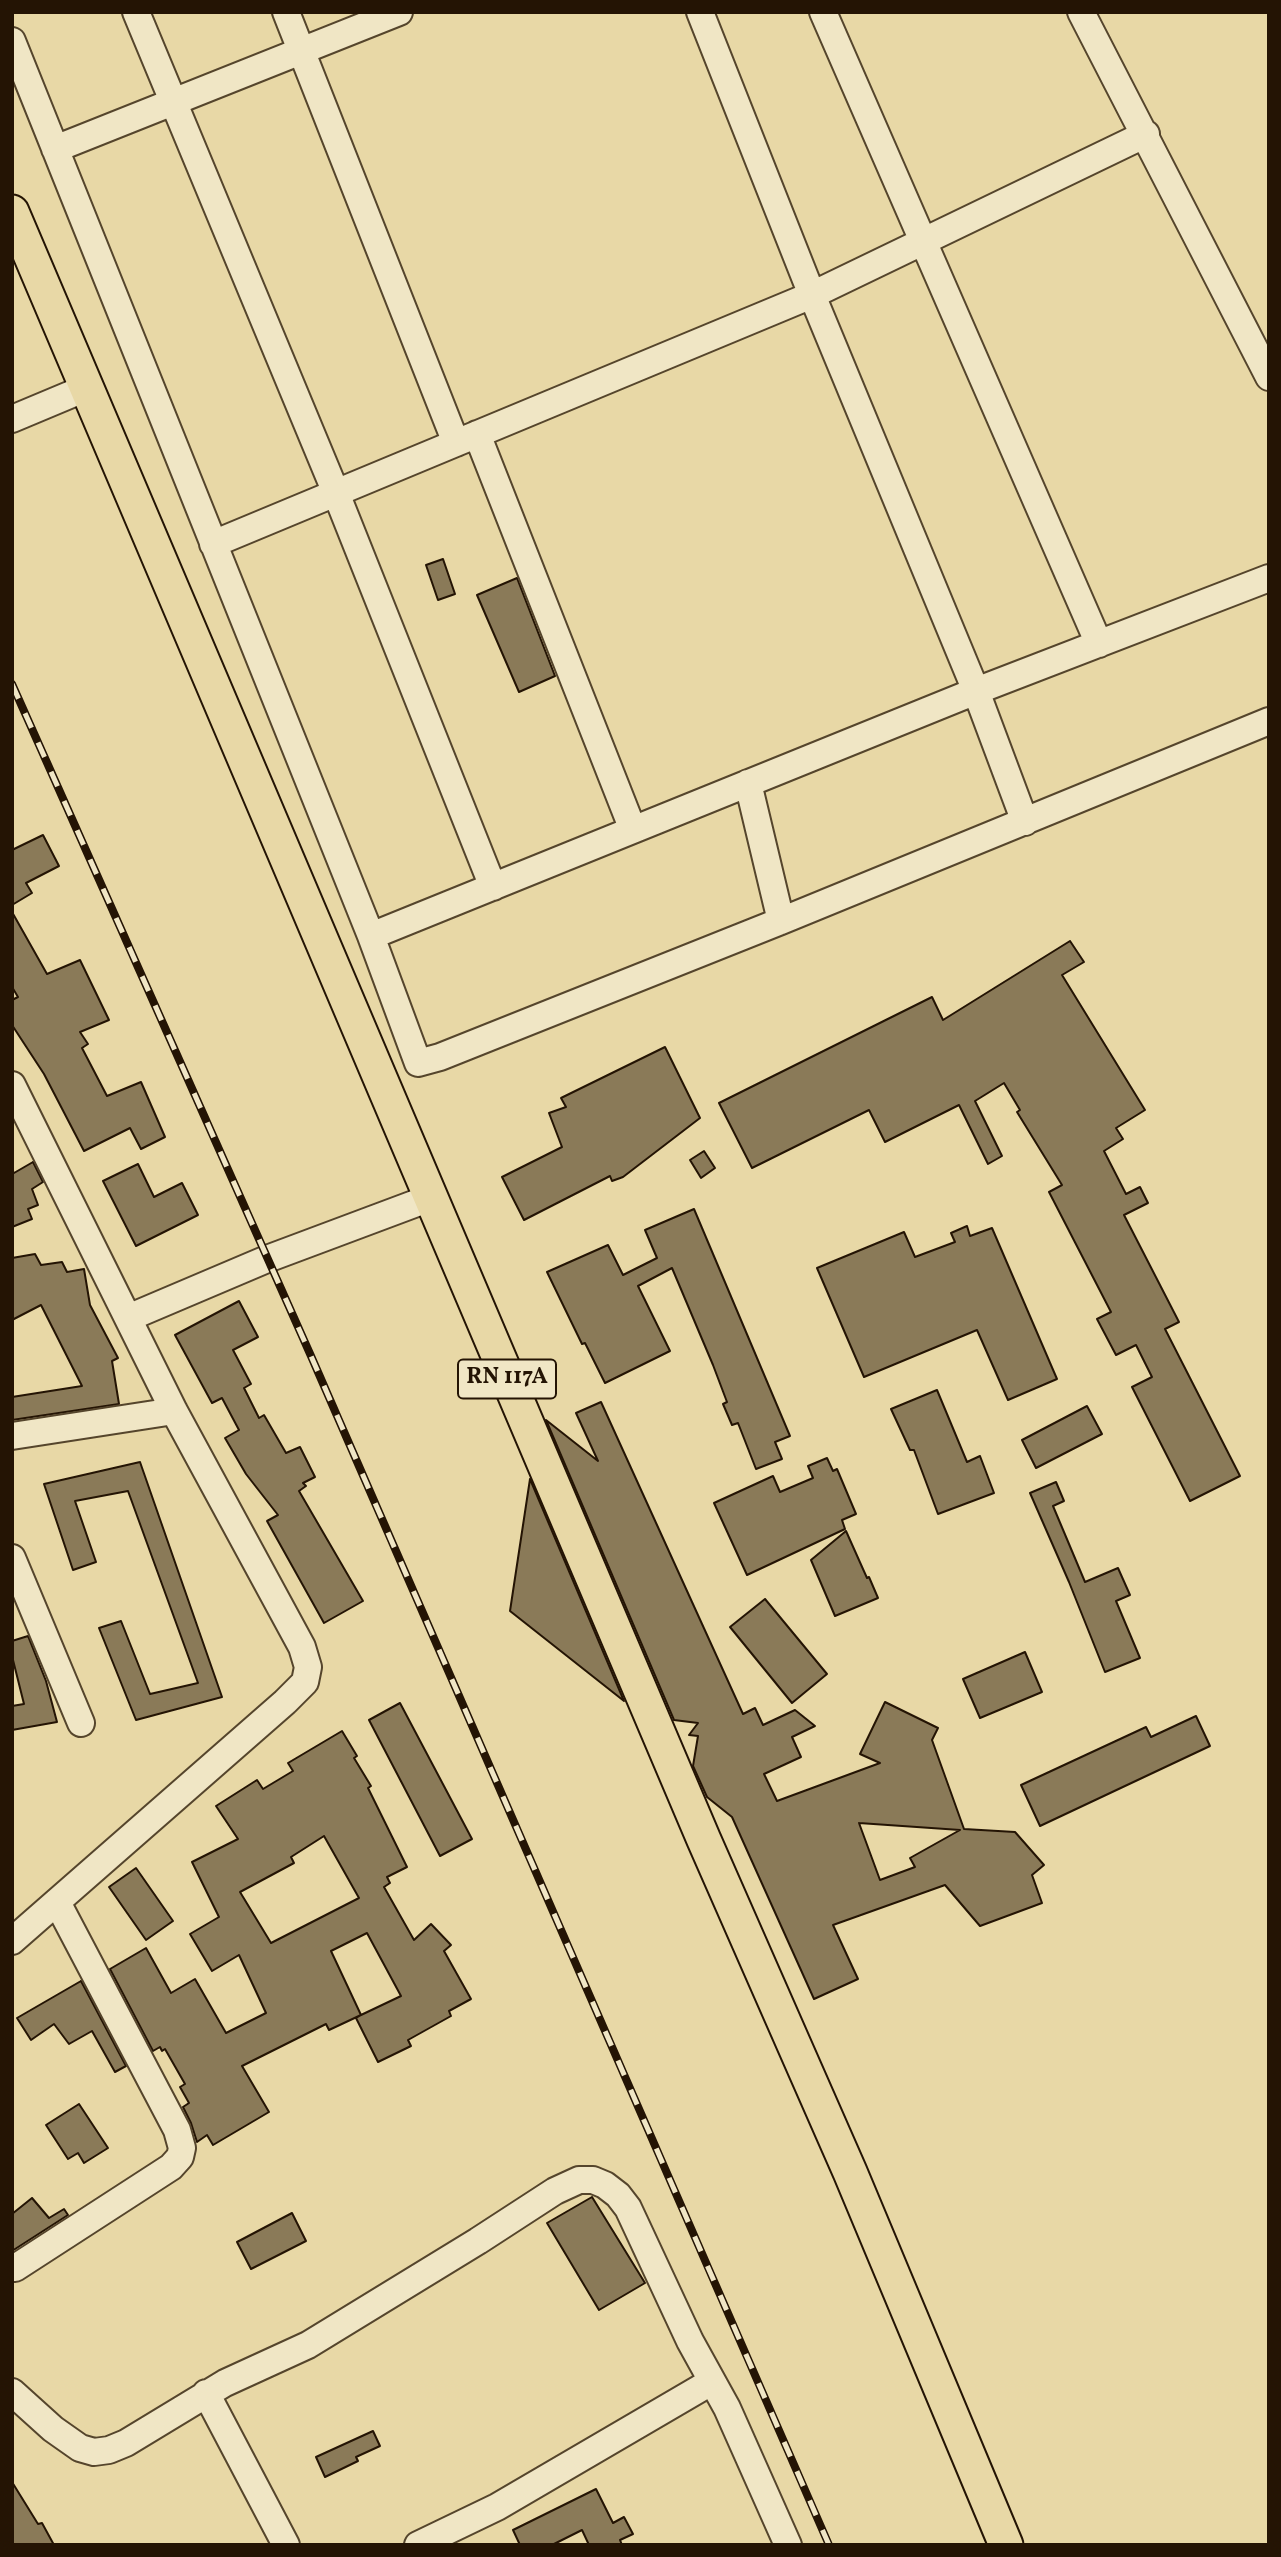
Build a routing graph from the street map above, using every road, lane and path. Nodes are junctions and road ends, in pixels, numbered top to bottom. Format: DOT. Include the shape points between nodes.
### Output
graph roads {
  1 [pos="136,12"];
  2 [pos="286,12"];
  3 [pos="399,12"];
  4 [pos="700,12"];
  5 [pos="823,12"];
  6 [pos="1082,12"];
  7 [pos="12,41"];
  8 [pos="302,51"];
  9 [pos="173,102"];
  10 [pos="1146,134"];
  11 [pos="55,149"];
  12 [pos="12,212"];
  13 [pos="925,241"];
  14 [pos="812,295"];
  15 [pos="1269,377"];
  16 [pos="86,388"];
  17 [pos="12,419"];
  18 [pos="467,439"];
  19 [pos="336,493"];
  20 [pos="214,544"];
  21 [pos="1269,578"];
  22 [pos="1099,644"];
  23 [pos="976,691"];
  24 [pos="1269,722"];
  25 [pos="748,783"];
  26 [pos="1025,822"];
  27 [pos="633,830"];
  28 [pos="493,887"];
  29 [pos="781,921"];
  30 [pos="371,936"];
  31 [pos="418,1063"];
  32 [pos="380,1080"];
  33 [pos="12,1085"];
  34 [pos="430,1198"];
  35 [pos="128,1318"];
  36 [pos="174,1411"];
  37 [pos="12,1436"];
  38 [pos="12,1558"];
  39 [pos="81,1723"];
  40 [pos="58,1904"];
  41 [pos="12,1941"];
  42 [pos="13,2266"];
  43 [pos="711,2382"];
  44 [pos="12,2392"];
  45 [pos="206,2393"];
  46 [pos="286,2545"];
  47 [pos="418,2545"];
  48 [pos="788,2545"];
  49 [pos="1006,2545"];
  1 -- 9 [label="street"];
  2 -- 8 [label="street"];
  3 -- 8 [label="street"];
  4 -- 14 [label="street"];
  5 -- 13 [label="street"];
  6 -- 10 [label="street"];
  7 -- 11 [label="street"];
  8 -- 9 [label="street"];
  8 -- 18 [label="street"];
  9 -- 11 [label="street"];
  9 -- 19 [label="street"];
  10 -- 13 [label="street"];
  10 -- 15 [label="street"];
  11 -- 20 [label="street"];
  12 -- 16 [label="main road, RN 117A"];
  13 -- 14 [label="street"];
  13 -- 22 [label="street"];
  14 -- 18 [label="street"];
  14 -- 23 [label="street"];
  16 -- 17 [label="street"];
  16 -- 32 [label="main road, RN 117A"];
  18 -- 19 [label="street"];
  18 -- 27 [label="street"];
  19 -- 20 [label="street"];
  19 -- 28 [label="street"];
  20 -- 30 [label="street"];
  21 -- 22 [label="street"];
  22 -- 23 [label="street"];
  23 -- 25 [label="street"];
  23 -- 26 [label="street"];
  24 -- 26 [label="street"];
  25 -- 27 [label="street"];
  25 -- 29 [label="street"];
  26 -- 29 [label="street"];
  27 -- 28 [label="street"];
  28 -- 30 [label="street"];
  29 -- 31 [label="street"];
  30 -- 31 [label="street"];
  31 -- 32 [label="street"];
  32 -- 34 [label="main road, RN 117A"];
  33 -- 35 [label="street"];
  34 -- 35 [label="street" via="267,1259"];
  34 -- 49 [label="main road, RN 117A"];
  35 -- 36 [label="street"];
  36 -- 37 [label="street"];
  36 -- 40 [label="street" via="302,1647 308,1667 305,1682"];
  38 -- 39 [label="street"];
  40 -- 41 [label="street"];
  40 -- 42 [label="street" via="177,2130 182,2148 171,2167"];
  43 -- 45 [label="street" via="628,2208 605,2185 579,2180 308,2345"];
  43 -- 47 [label="street" via="498,2507"];
  43 -- 48 [label="street" via="727,2407"];
  44 -- 45 [label="street" via="52,2429 94,2452 126,2443"];
  45 -- 46 [label="street"];
}
